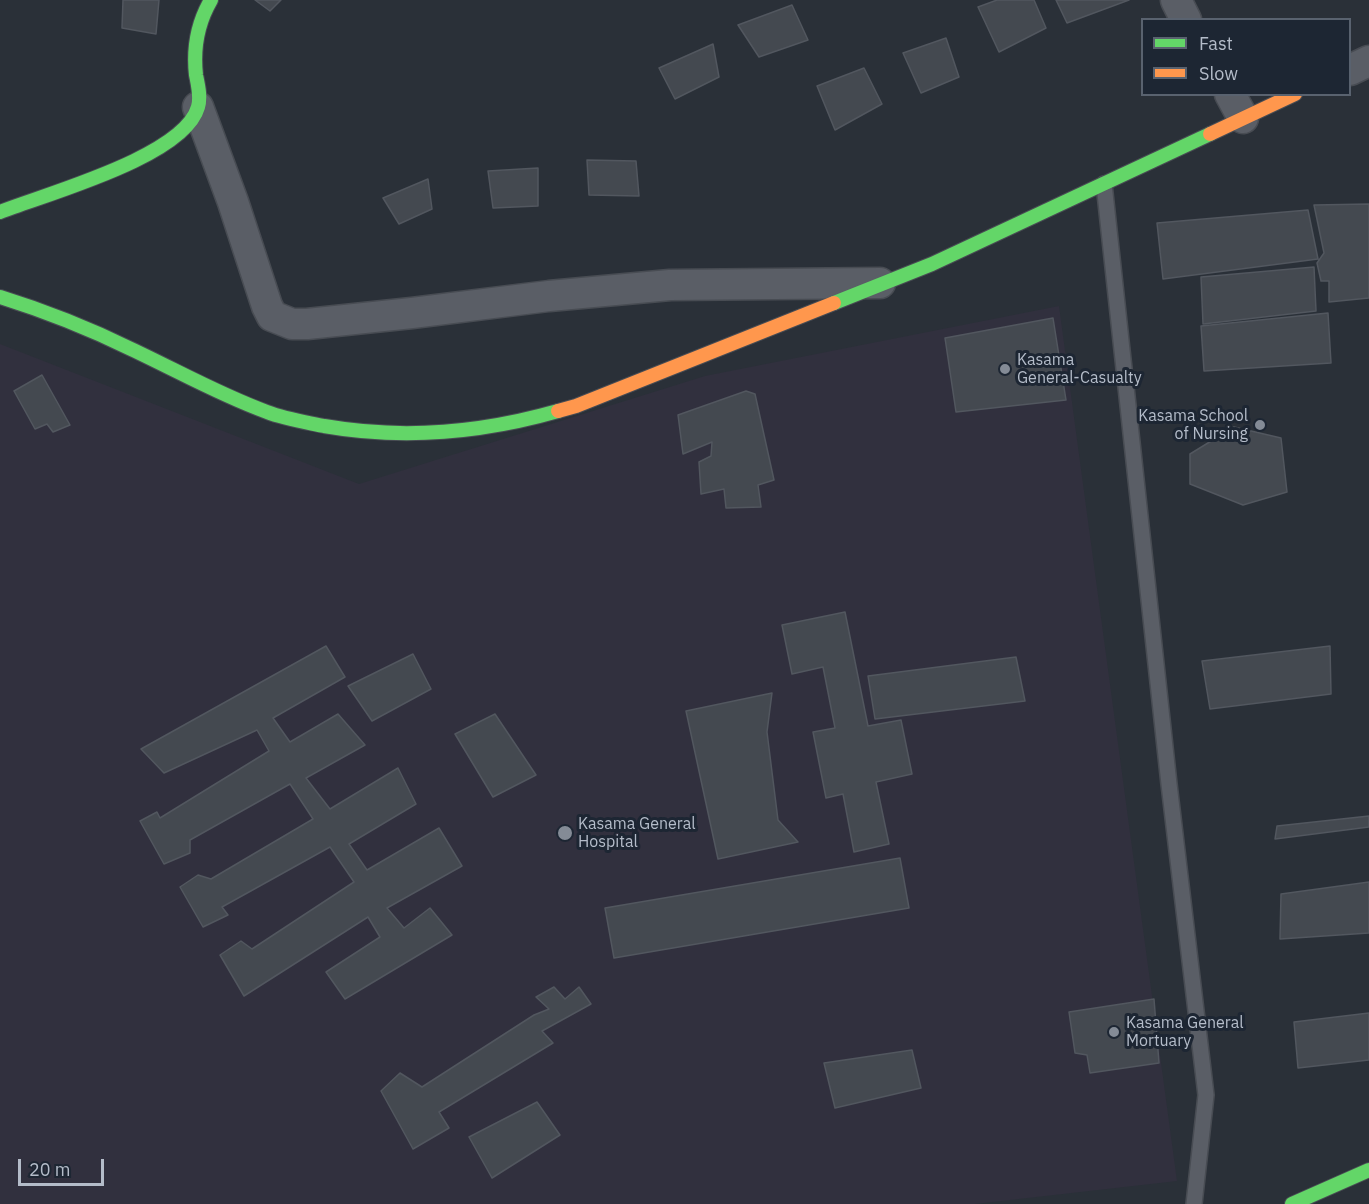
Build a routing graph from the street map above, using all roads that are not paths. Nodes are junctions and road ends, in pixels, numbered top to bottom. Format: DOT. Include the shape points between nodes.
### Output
graph roads {
  1 [pos="211,0"];
  2 [pos="1176,0"];
  3 [pos="1185,18"];
  4 [pos="1369,61"];
  5 [pos="1351,70"];
  6 [pos="1285,96"];
  7 [pos="1237,106"];
  8 [pos="198,107"];
  9 [pos="1104,184"];
  10 [pos="0,212"];
  11 [pos="886,283"];
  12 [pos="0,285"];
  13 [pos="12,301"];
  14 [pos="1369,1170"];
  15 [pos="1194,1204"];
  16 [pos="1292,1204"];
  1 -- 8 [label="street" via="196,33"];
  2 -- 3 [label="street"];
  4 -- 5 [label="street"];
  6 -- 7 [label="street"];
  7 -- 9 [label="street"];
  8 -- 10 [label="street" via="180,132 139,158"];
  8 -- 11 [label="street" via="267,306 272,316 292,324 670,285"];
  9 -- 11 [label="street"];
  9 -- 15 [label="lane" via="1168,784 1206,1095"];
  11 -- 13 [label="street" via="576,406 528,421 468,432 420,434 339,429 261,410 85,327"];
  12 -- 13 [label="street"];
  14 -- 16 [label="street"];
}
